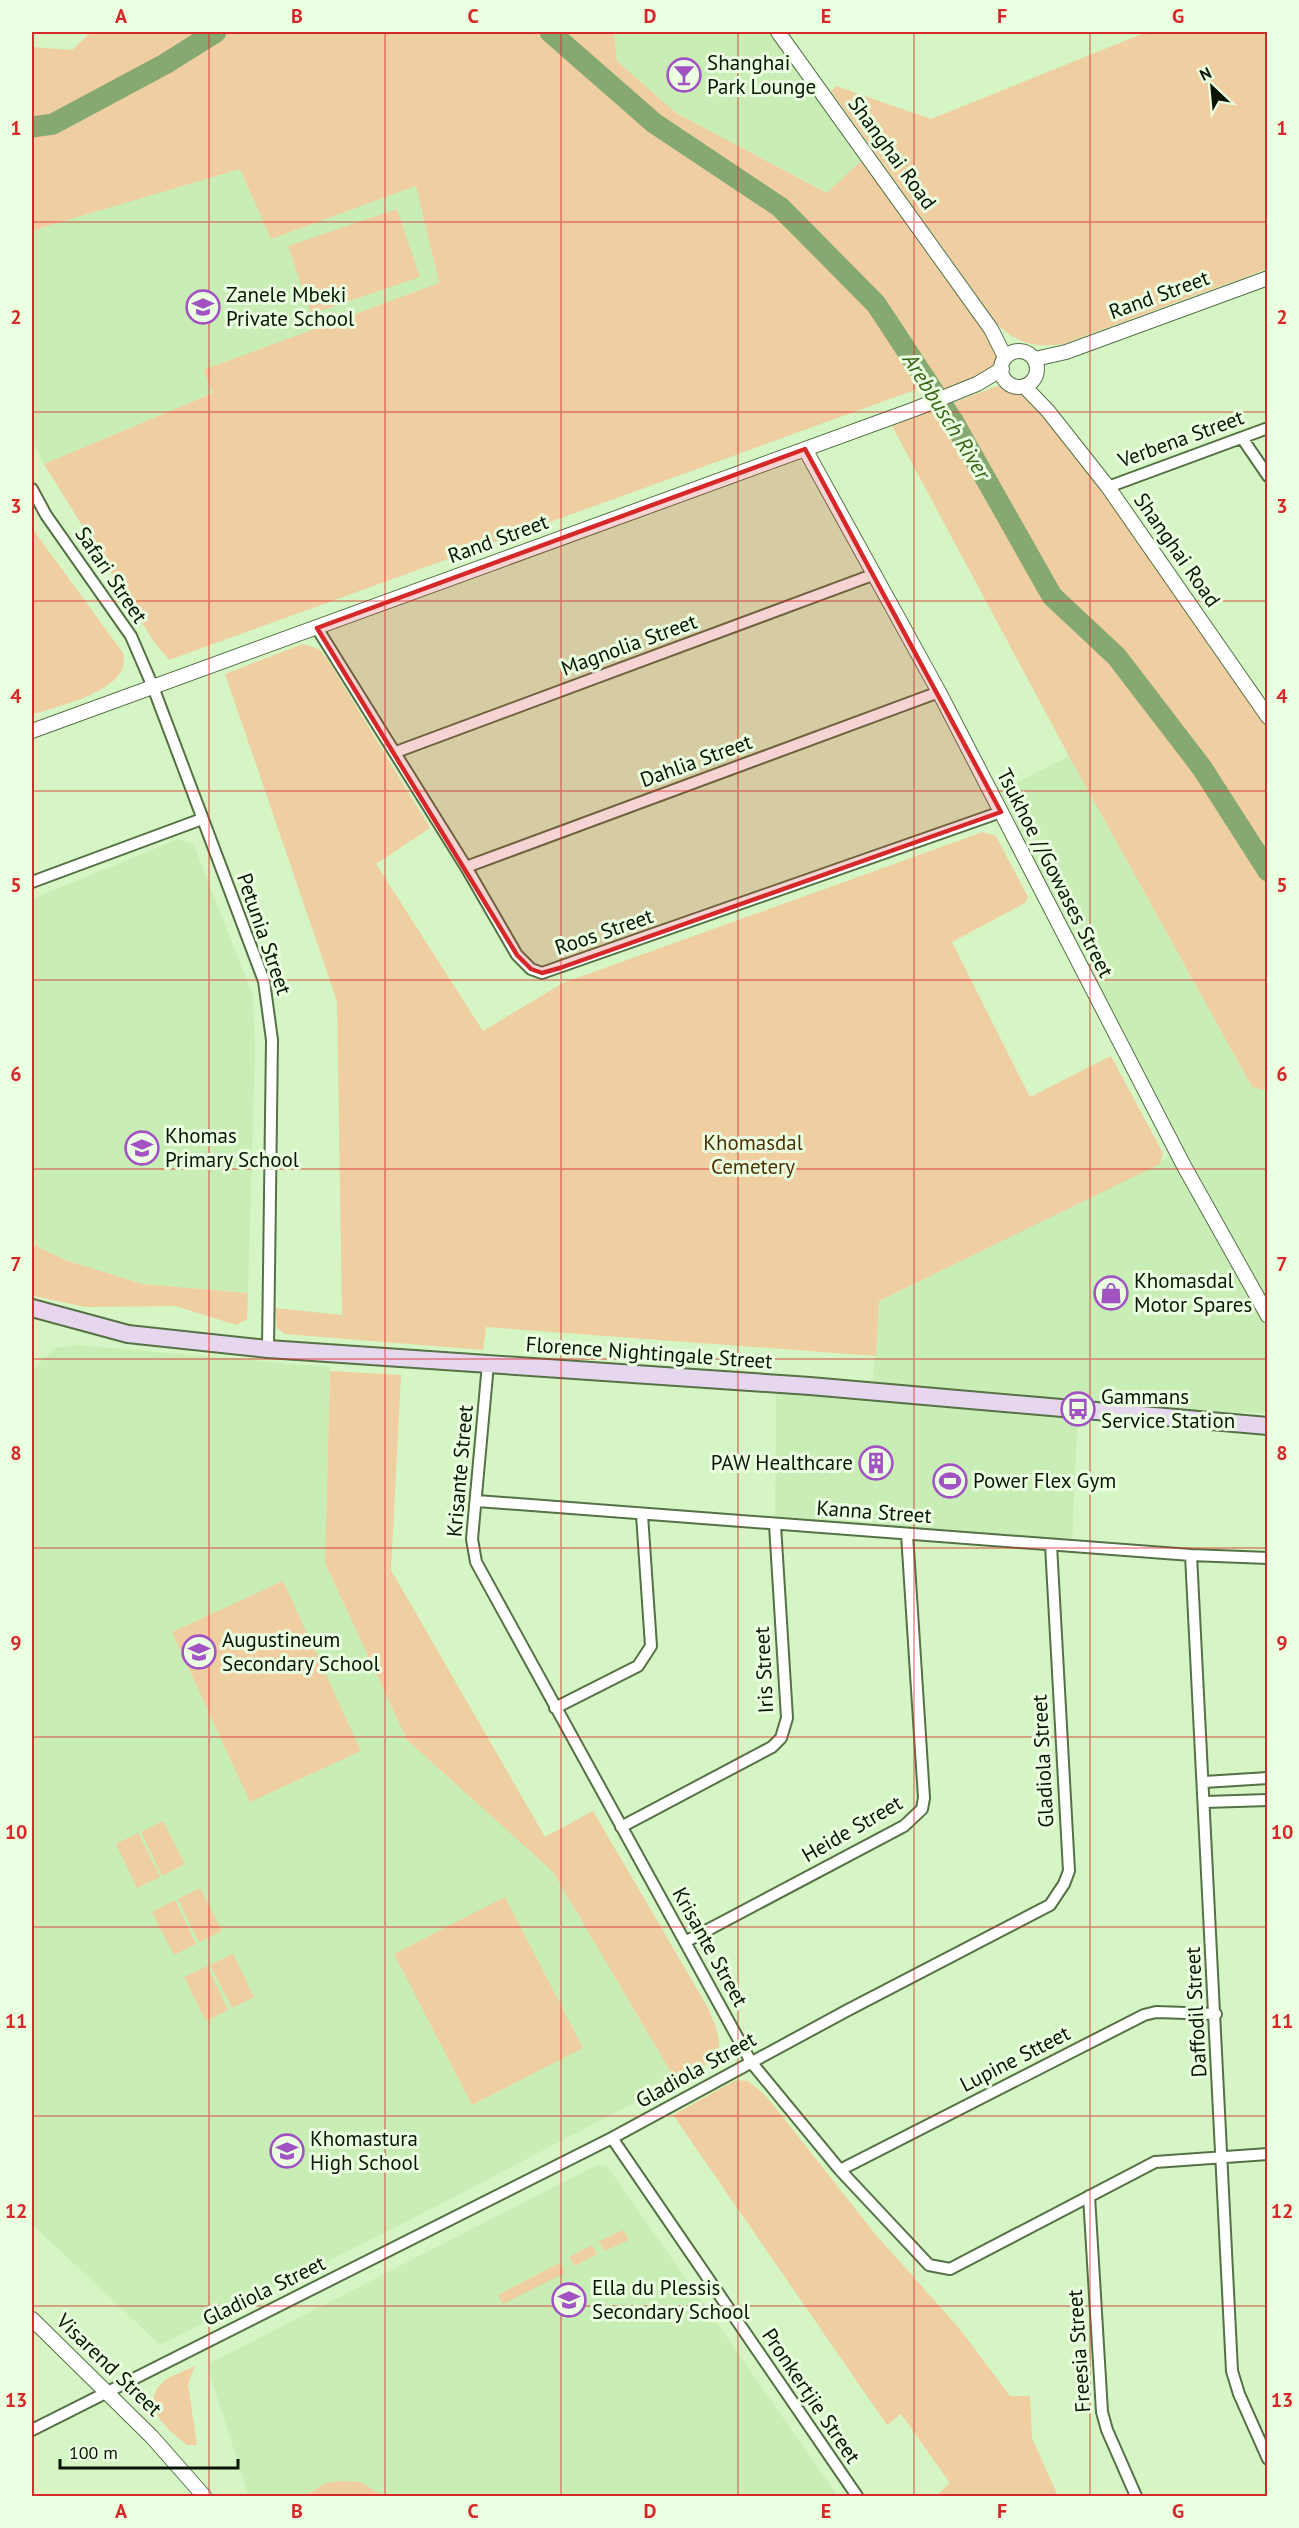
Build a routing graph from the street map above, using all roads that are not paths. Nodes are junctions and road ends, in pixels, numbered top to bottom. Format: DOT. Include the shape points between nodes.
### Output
graph roads {
  1 [pos="778,32"];
  2 [pos="1268,278"];
  3 [pos="1008,359"];
  4 [pos="1036,369"];
  5 [pos="1008,382"];
  6 [pos="975,385"];
  7 [pos="1024,386"];
  8 [pos="1048,411"];
  9 [pos="1268,428"];
  10 [pos="1242,438"];
  11 [pos="805,448"];
  12 [pos="1268,476"];
  13 [pos="1108,487"];
  14 [pos="32,489"];
  15 [pos="875,574"];
  16 [pos="317,628"];
  17 [pos="153,687"];
  18 [pos="939,692"];
  19 [pos="1268,717"];
  20 [pos="32,731"];
  21 [pos="396,752"];
  22 [pos="1002,812"];
  23 [pos="202,819"];
  24 [pos="466,867"];
  25 [pos="32,882"];
  26 [pos="32,1308"];
  27 [pos="1268,1316"];
  28 [pos="268,1349"];
  29 [pos="488,1364"];
  30 [pos="1268,1426"];
  31 [pos="477,1502"];
  32 [pos="642,1515"];
  33 [pos="775,1525"];
  34 [pos="907,1534"];
  35 [pos="1051,1545"];
  36 [pos="1191,1555"];
  37 [pos="1268,1558"];
  38 [pos="555,1708"];
  39 [pos="1268,1778"];
  40 [pos="1204,1782"];
  41 [pos="1268,1800"];
  42 [pos="1205,1802"];
  43 [pos="621,1827"];
  44 [pos="684,1942"];
  45 [pos="1215,2014"];
  46 [pos="751,2062"];
  47 [pos="612,2138"];
  48 [pos="1268,2154"];
  49 [pos="1222,2157"];
  50 [pos="840,2170"];
  51 [pos="1089,2196"];
  52 [pos="32,2319"];
  53 [pos="104,2391"];
  54 [pos="32,2430"];
  55 [pos="1268,2459"];
  56 [pos="204,2496"];
  57 [pos="857,2496"];
  58 [pos="1136,2496"];
  1 -- 3 [label="street, Shanghai Road" via="991,329"];
  2 -- 4 [label="street, Rand Street" via="1066,352"];
  3 -- 4 [label="street" via="1024,351"];
  3 -- 5 [label="street, Shanghai Road"];
  3 -- 6 [label="street, Rand Street"];
  4 -- 7 [label="street, Rand Street"];
  4 -- 8 [label="street, Shanghai Road"];
  5 -- 6 [label="street, Rand Street"];
  5 -- 7 [label="street, Rand Street"];
  6 -- 11 [label="street, Rand Street"];
  7 -- 8 [label="street, Shanghai Road"];
  8 -- 13 [label="street, Shanghai Road"];
  9 -- 10 [label="street, Verbena Street"];
  10 -- 12 [label="street"];
  10 -- 13 [label="street, Verbena Street"];
  11 -- 15 [label="street, Tsukhoe //Gowases Street"];
  11 -- 16 [label="street, Rand Street"];
  13 -- 19 [label="street, Shanghai Road"];
  14 -- 17 [label="street, Safari Street" via="131,636"];
  15 -- 18 [label="street, Tsukhoe //Gowases Street"];
  15 -- 21 [label="street, Magnolia Street"];
  16 -- 17 [label="street, Rand Street"];
  16 -- 21 [label="street, Roos Street"];
  17 -- 20 [label="street, Rand Street"];
  17 -- 23 [label="street, Petunia Street"];
  18 -- 22 [label="street, Tsukhoe //Gowases Street"];
  18 -- 24 [label="street, Dahlia Street"];
  21 -- 24 [label="street, Roos Street"];
  22 -- 24 [label="street, Roos Street" via="542,973 517,956"];
  22 -- 27 [label="street, Tsukhoe //Gowases Street" via="1184,1166"];
  23 -- 25 [label="street"];
  23 -- 28 [label="street, Petunia Street" via="268,998 272,1060"];
  26 -- 28 [label="main road, Florence Nightingale Street" via="128,1334"];
  28 -- 29 [label="main road, Florence Nightingale Street"];
  29 -- 30 [label="main road, Florence Nightingale Street" via="810,1386"];
  29 -- 31 [label="street, Krisante Street"];
  31 -- 32 [label="street, Kanna Street"];
  31 -- 38 [label="street, Krisante Street" via="472,1539 476,1562"];
  32 -- 33 [label="street, Kanna Street"];
  32 -- 38 [label="street" via="651,1646 638,1666"];
  33 -- 34 [label="street, Kanna Street"];
  33 -- 43 [label="street, Iris Street" via="787,1718 781,1738 772,1747"];
  34 -- 35 [label="street, Kanna Street"];
  34 -- 44 [label="street, Heide Street" via="922,1809 904,1826"];
  35 -- 36 [label="street, Kanna Street"];
  35 -- 46 [label="street, Gladiola Street" via="1069,1870 1064,1884 1050,1905 1036,1914"];
  36 -- 37 [label="street, Kanna Street"];
  36 -- 40 [label="street, Daffodil Street"];
  38 -- 43 [label="street, Krisante Street"];
  39 -- 40 [label="street"];
  40 -- 42 [label="street, Daffodil Street"];
  41 -- 42 [label="street"];
  42 -- 45 [label="street, Daffodil Street"];
  43 -- 44 [label="street, Krisante Street"];
  44 -- 46 [label="street, Krisante Street"];
  45 -- 49 [label="street, Daffodil Street"];
  45 -- 50 [label="street, Lupine Stteet" via="1144,2015"];
  46 -- 47 [label="street, Gladiola Street"];
  46 -- 50 [label="street, Krisante Street"];
  47 -- 53 [label="street, Gladiola Street"];
  47 -- 57 [label="street, Pronkertjie Street"];
  48 -- 49 [label="street, Krisante Street"];
  49 -- 51 [label="street, Krisante Street" via="1155,2162"];
  49 -- 55 [label="street, Daffodil Street" via="1232,2371"];
  50 -- 51 [label="street, Krisante Street" via="929,2265 940,2269 950,2269"];
  51 -- 58 [label="street, Freesia Street" via="1101,2412"];
  52 -- 53 [label="street, Visarend Street"];
  53 -- 54 [label="street, Gladiola Street"];
  53 -- 56 [label="street, Visarend Street" via="180,2466"];
}
